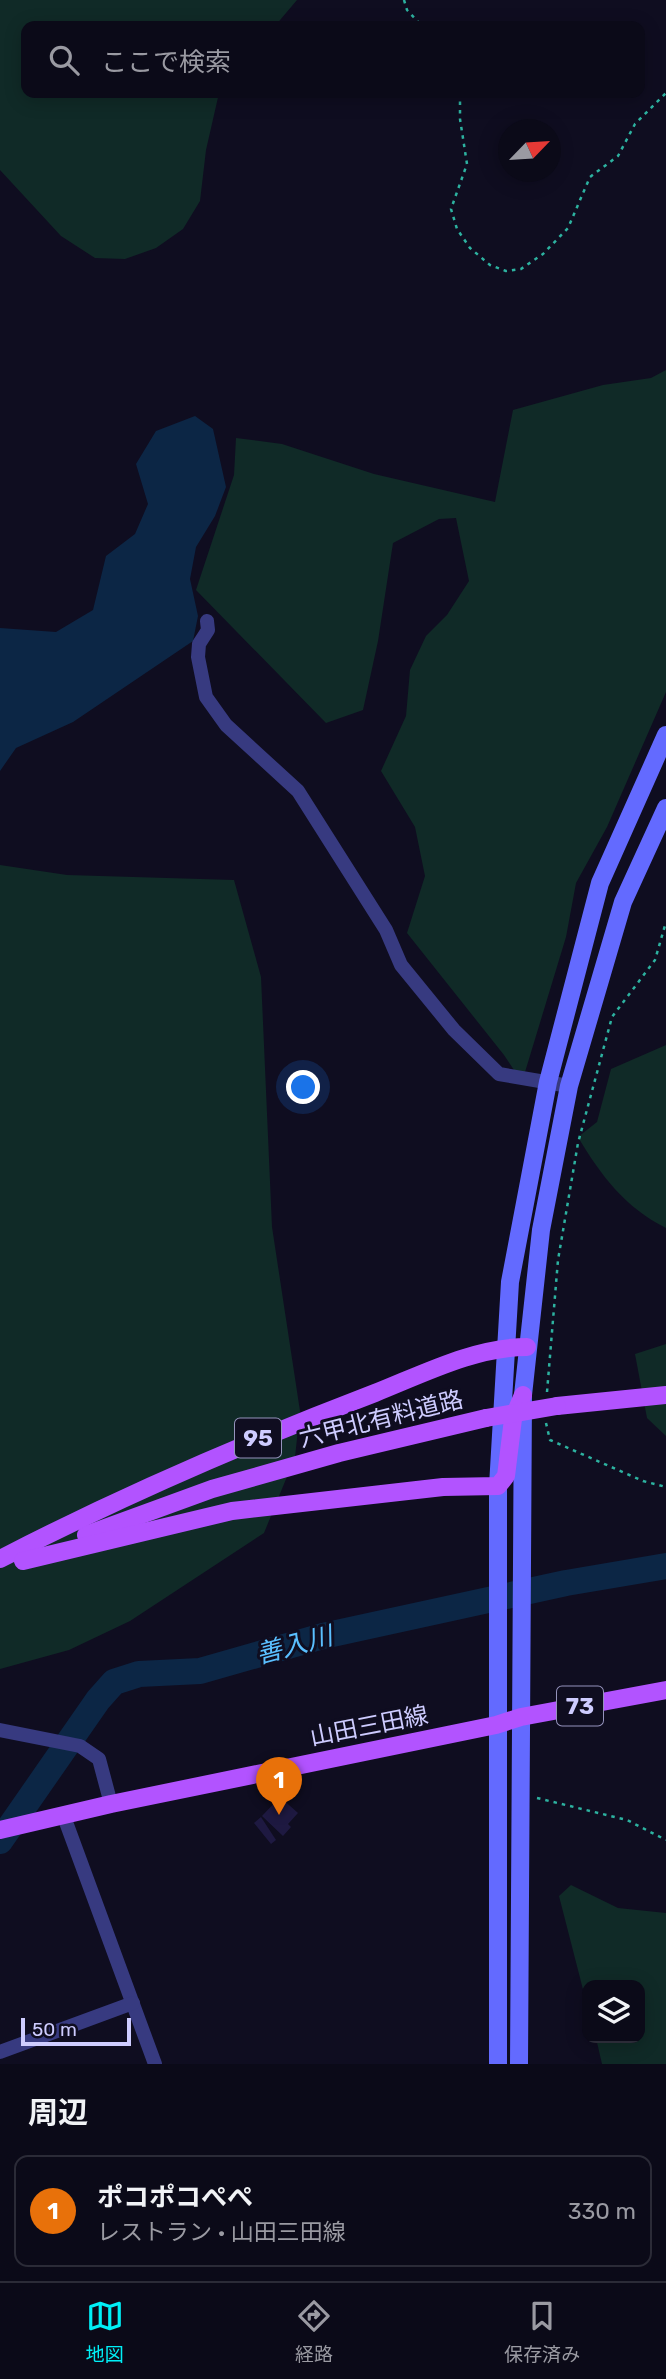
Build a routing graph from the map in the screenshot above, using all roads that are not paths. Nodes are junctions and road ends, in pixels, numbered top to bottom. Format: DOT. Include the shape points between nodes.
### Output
graph roads {
  1 [pos="207,621"];
  2 [pos="666,735"];
  3 [pos="666,808"];
  4 [pos="548,1082"];
  5 [pos="569,1086"];
  6 [pos="505,1347"];
  7 [pos="527,1347"];
  8 [pos="523,1395"];
  9 [pos="666,1395"];
  10 [pos="498,1486"];
  11 [pos="0,1559"];
  12 [pos="23,1561"];
  13 [pos="0,1572"];
  14 [pos="666,1690"];
  15 [pos="521,1717"];
  16 [pos="496,1725"];
  17 [pos="0,1730"];
  18 [pos="111,1804"];
  19 [pos="63,1814"];
  20 [pos="0,1830"];
  21 [pos="133,2003"];
  22 [pos="0,2052"];
  23 [pos="155,2064"];
  24 [pos="498,2064"];
  25 [pos="519,2064"];
  1 -- 4 [label="street" via="198,657 206,697 226,724 298,791 386,930 401,965 454,1030 499,1074"];
  2 -- 4 [label="street" via="600,883"];
  3 -- 5 [label="street" via="623,902"];
  4 -- 5 [label="street"];
  4 -- 6 [label="street" via="510,1282"];
  5 -- 7 [label="street" via="541,1230"];
  6 -- 7 [label="main road, 95"];
  6 -- 10 [label="street"];
  6 -- 11 [label="main road, 95" via="456,1361 207,1459"];
  7 -- 8 [label="street"];
  8 -- 10 [label="main road" via="513,1419 506,1476"];
  8 -- 15 [label="street"];
  9 -- 12 [label="main road, 六甲北有料道路 / 95, bridge" via="550,1405 339,1453 212,1489"];
  10 -- 12 [label="main road, 95" via="443,1487 232,1511"];
  10 -- 16 [label="street"];
  12 -- 13 [label="main road, 六甲北有料道路 / 95"];
  14 -- 15 [label="main road, 山田三田線 / 73"];
  15 -- 16 [label="main road, 山田三田線 / 73"];
  15 -- 25 [label="street"];
  16 -- 18 [label="main road, 山田三田線 / 73"];
  16 -- 24 [label="street"];
  17 -- 18 [label="street" via="80,1746 99,1759"];
  18 -- 19 [label="main road, 山田三田線 / 73"];
  19 -- 20 [label="main road, 山田三田線 / 73"];
  19 -- 21 [label="street"];
  21 -- 22 [label="street"];
  21 -- 23 [label="street"];
}
